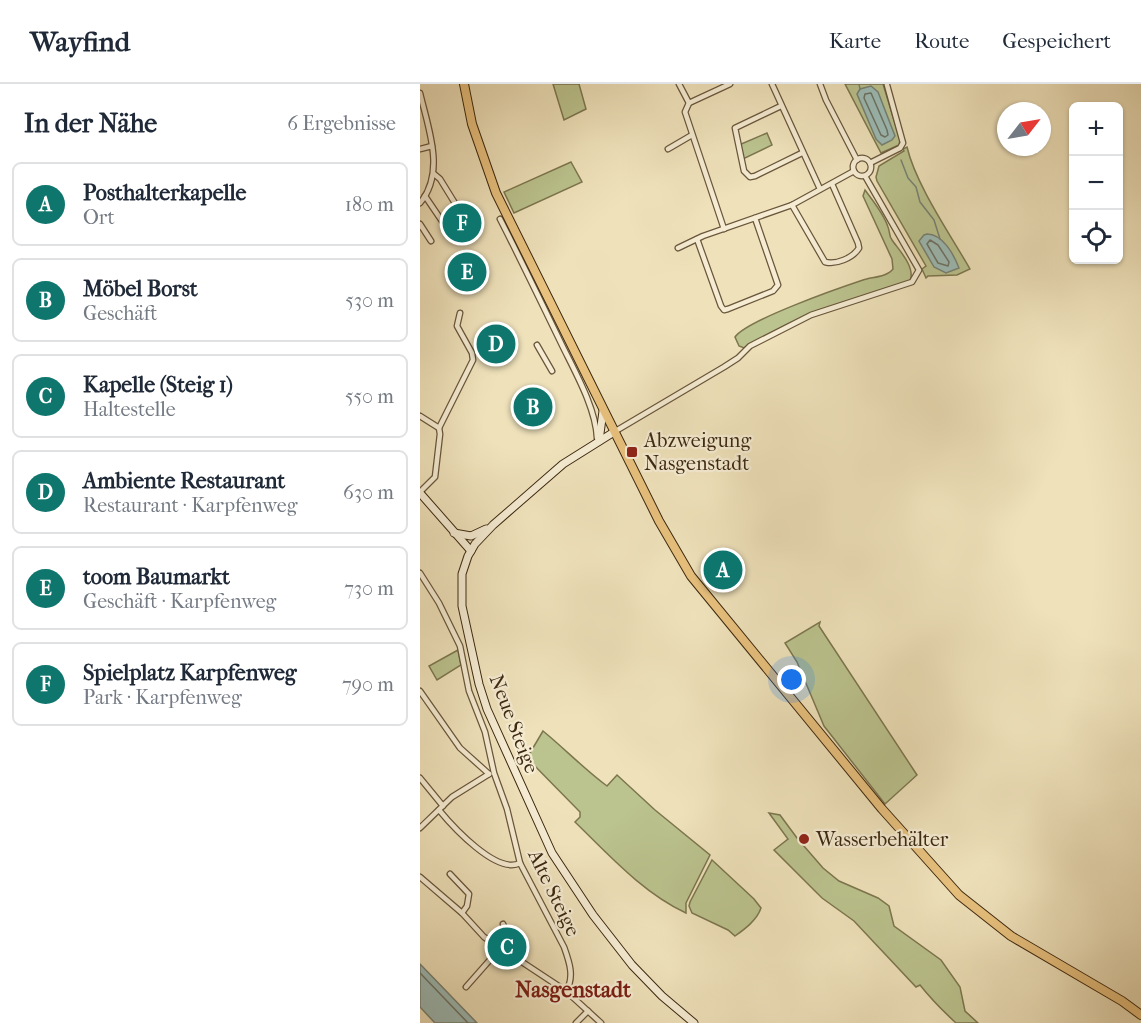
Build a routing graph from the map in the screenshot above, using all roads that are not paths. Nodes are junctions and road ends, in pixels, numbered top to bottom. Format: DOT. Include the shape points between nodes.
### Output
graph roads {
  1 [pos="464,84"];
  2 [pos="679,84"];
  3 [pos="730,84"];
  4 [pos="772,84"];
  5 [pos="820,84"];
  6 [pos="887,85"];
  7 [pos="420,95"];
  8 [pos="688,104"];
  9 [pos="781,106"];
  10 [pos="692,135"];
  11 [pos="432,146"];
  12 [pos="420,149"];
  13 [pos="668,149"];
  14 [pos="802,153"];
  15 [pos="857,160"];
  16 [pos="870,163"];
  17 [pos="854,171"];
  18 [pos="434,174"];
  19 [pos="866,176"];
  20 [pos="832,184"];
  21 [pos="820,189"];
  22 [pos="425,196"];
  23 [pos="420,203"];
  24 [pos="792,205"];
  25 [pos="461,213"];
  26 [pos="755,218"];
  27 [pos="500,219"];
  28 [pos="420,224"];
  29 [pos="446,227"];
  30 [pos="723,229"];
  31 [pos="698,239"];
  32 [pos="430,241"];
  33 [pos="678,248"];
  34 [pos="460,313"];
  35 [pos="537,345"];
  36 [pos="552,370"];
  37 [pos="603,411"];
  38 [pos="420,416"];
  39 [pos="439,428"];
  40 [pos="614,432"];
  41 [pos="598,441"];
  42 [pos="420,492"];
  43 [pos="493,525"];
  44 [pos="453,533"];
  45 [pos="471,550"];
  46 [pos="420,573"];
  47 [pos="420,691"];
  48 [pos="491,773"];
  49 [pos="420,778"];
  50 [pos="441,808"];
  51 [pos="420,828"];
  52 [pos="520,863"];
  53 [pos="450,874"];
  54 [pos="420,877"];
  55 [pos="462,913"];
  56 [pos="503,924"];
  57 [pos="500,947"];
  58 [pos="466,987"];
  59 [pos="566,991"];
  60 [pos="588,1011"];
  61 [pos="1141,1015"];
  62 [pos="690,1021"];
  63 [pos="576,1023"];
  64 [pos="601,1023"];
  1 -- 37 [label="main road" via="472,123 496,193"];
  2 -- 8 [label="street"];
  3 -- 8 [label="street"];
  4 -- 9 [label="street"];
  5 -- 15 [label="street"];
  6 -- 16 [label="street" via="903,143"];
  7 -- 11 [label="street"];
  8 -- 10 [label="street" via="685,117"];
  9 -- 14 [label="street"];
  9 -- 14 [label="street" via="735,128 744,171 755,176"];
  10 -- 13 [label="street"];
  10 -- 30 [label="street"];
  11 -- 12 [label="street"];
  11 -- 18 [label="street"];
  14 -- 21 [label="street"];
  15 -- 16 [label="street" via="864,158"];
  15 -- 17 [label="street"];
  16 -- 19 [label="street" via="871,171"];
  17 -- 19 [label="street"];
  17 -- 20 [label="street"];
  18 -- 22 [label="street"];
  18 -- 25 [label="street"];
  19 -- 40 [label="street" via="919,270 912,282 811,315 750,346 724,367"];
  20 -- 21 [label="street"];
  20 -- 24 [label="street" via="858,243 859,248 852,256 825,262"];
  21 -- 24 [label="street"];
  22 -- 23 [label="street"];
  22 -- 29 [label="street"];
  24 -- 26 [label="street"];
  26 -- 30 [label="street"];
  26 -- 31 [label="street" via="778,285 773,291 728,309 721,306"];
  27 -- 41 [label="street" via="570,362 592,413"];
  28 -- 32 [label="street"];
  30 -- 31 [label="street"];
  31 -- 33 [label="street"];
  34 -- 39 [label="street" via="457,326 473,360"];
  35 -- 36 [label="street"];
  37 -- 40 [label="main road"];
  37 -- 41 [label="main road"];
  38 -- 39 [label="street"];
  39 -- 42 [label="street" via="437,470"];
  40 -- 41 [label="main road, Neue Steige"];
  40 -- 61 [label="main road" via="663,530 692,576 944,881 1011,936"];
  41 -- 43 [label="main road, Neue Steige" via="562,464"];
  42 -- 44 [label="main road"];
  43 -- 44 [label="main road" via="471,536"];
  43 -- 45 [label="main road, Neue Steige"];
  44 -- 45 [label="main road"];
  45 -- 62 [label="main road, Neue Steige" via="462,574 461,598 479,684 541,833 570,883 632,965"];
  46 -- 48 [label="street, Alte Steige" via="459,645 469,691 485,732"];
  47 -- 48 [label="street" via="459,748"];
  48 -- 50 [label="street" via="461,790"];
  48 -- 52 [label="street, Alte Steige" via="510,819"];
  49 -- 50 [label="street"];
  50 -- 51 [label="street"];
  50 -- 52 [label="street" via="455,829 485,854 504,865 513,867"];
  52 -- 59 [label="street, Alte Steige" via="564,946 570,968"];
  53 -- 55 [label="street" via="469,894"];
  54 -- 55 [label="street"];
  55 -- 57 [label="street" via="484,937"];
  56 -- 57 [label="street" via="507,932"];
  57 -- 58 [label="street"];
  57 -- 59 [label="street"];
  59 -- 60 [label="street"];
  60 -- 63 [label="street"];
  60 -- 64 [label="street"];
}
